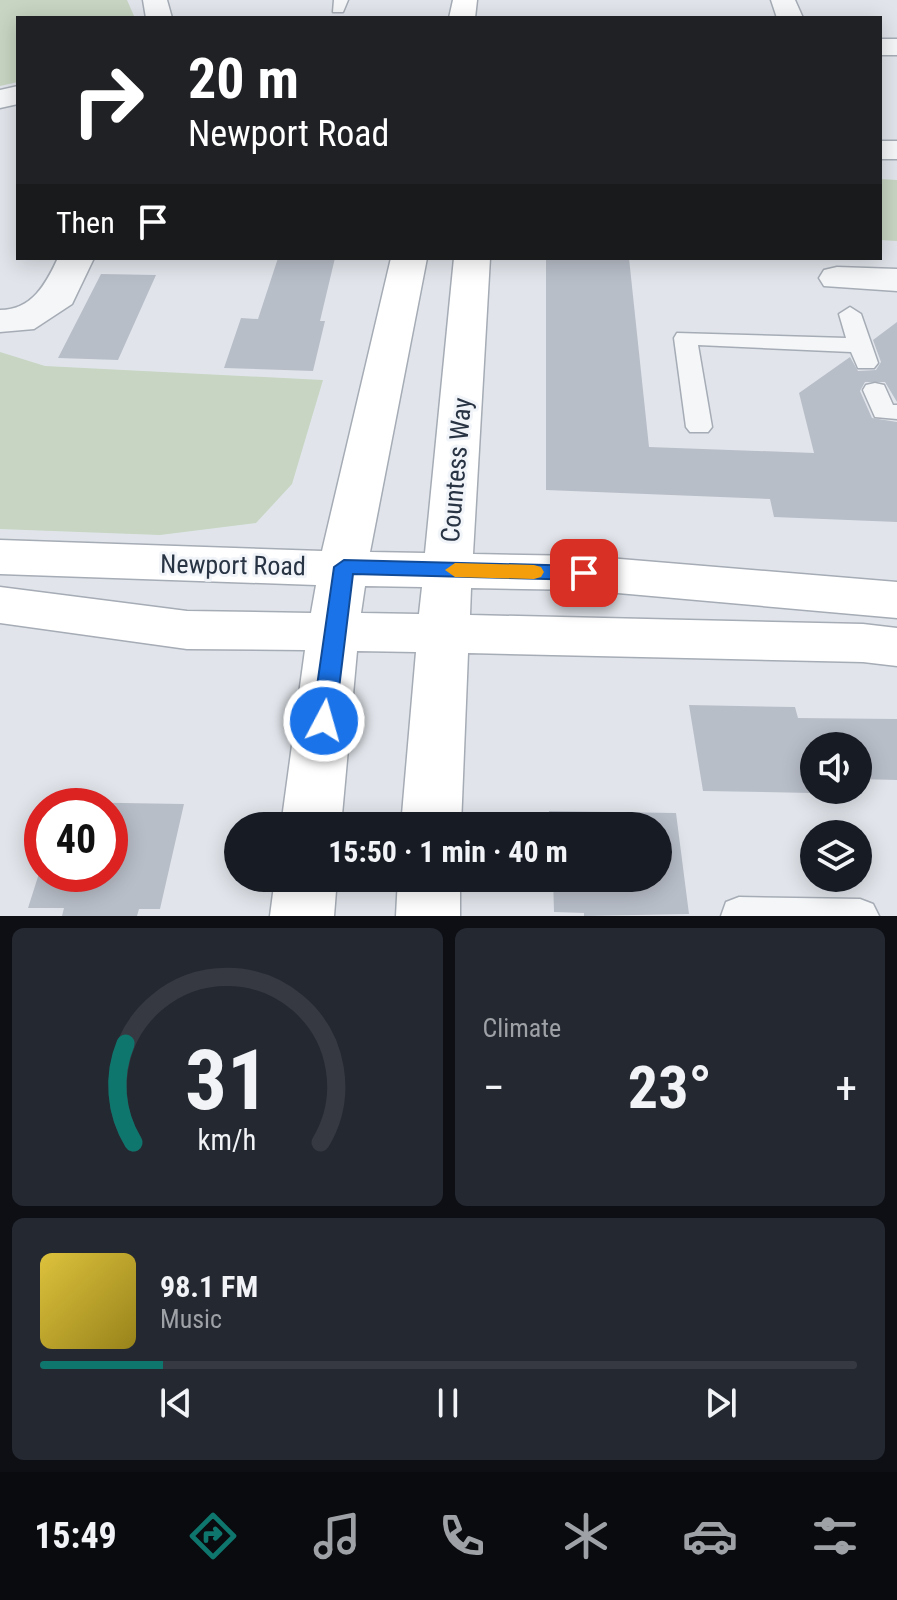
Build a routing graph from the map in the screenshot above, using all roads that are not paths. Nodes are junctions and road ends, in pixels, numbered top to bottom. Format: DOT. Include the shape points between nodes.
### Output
graph roads {
  1 [pos="75,260"];
  2 [pos="409,260"];
  3 [pos="472,260"];
  4 [pos="834,268"];
  5 [pos="897,280"];
  6 [pos="0,321"];
  7 [pos="859,341"];
  8 [pos="875,390"];
  9 [pos="897,412"];
  10 [pos="699,427"];
  11 [pos="0,557"];
  12 [pos="344,567"];
  13 [pos="448,570"];
  14 [pos="897,600"];
  15 [pos="0,605"];
  16 [pos="446,633"];
  17 [pos="333,634"];
  18 [pos="897,647"];
  19 [pos="313,812"];
  20 [pos="432,812"];
  21 [pos="305,892"];
  22 [pos="429,892"];
  23 [pos="739,914"];
  24 [pos="302,916"];
  25 [pos="428,916"];
  26 [pos="860,916"];
  1 -- 6 [label="street" via="59,296 21,321"];
  2 -- 12 [label="street"];
  3 -- 13 [label="street, Countess Way"];
  4 -- 5 [label="street"];
  4 -- 7 [label="street"];
  7 -- 10 [label="lane" via="685,338"];
  8 -- 9 [label="lane" via="884,412"];
  11 -- 12 [label="street, Newport Road"];
  12 -- 13 [label="street, Newport Road"];
  12 -- 17 [label="street"];
  13 -- 14 [label="street, Newport Road" via="584,573"];
  13 -- 16 [label="street, Countess Way"];
  15 -- 17 [label="street" via="187,630"];
  16 -- 17 [label="street"];
  16 -- 18 [label="street"];
  16 -- 20 [label="street, Countess Way"];
  17 -- 19 [label="street"];
  21 -- 24 [label="street"];
  22 -- 25 [label="street"];
  23 -- 26 [label="lane"];
}
